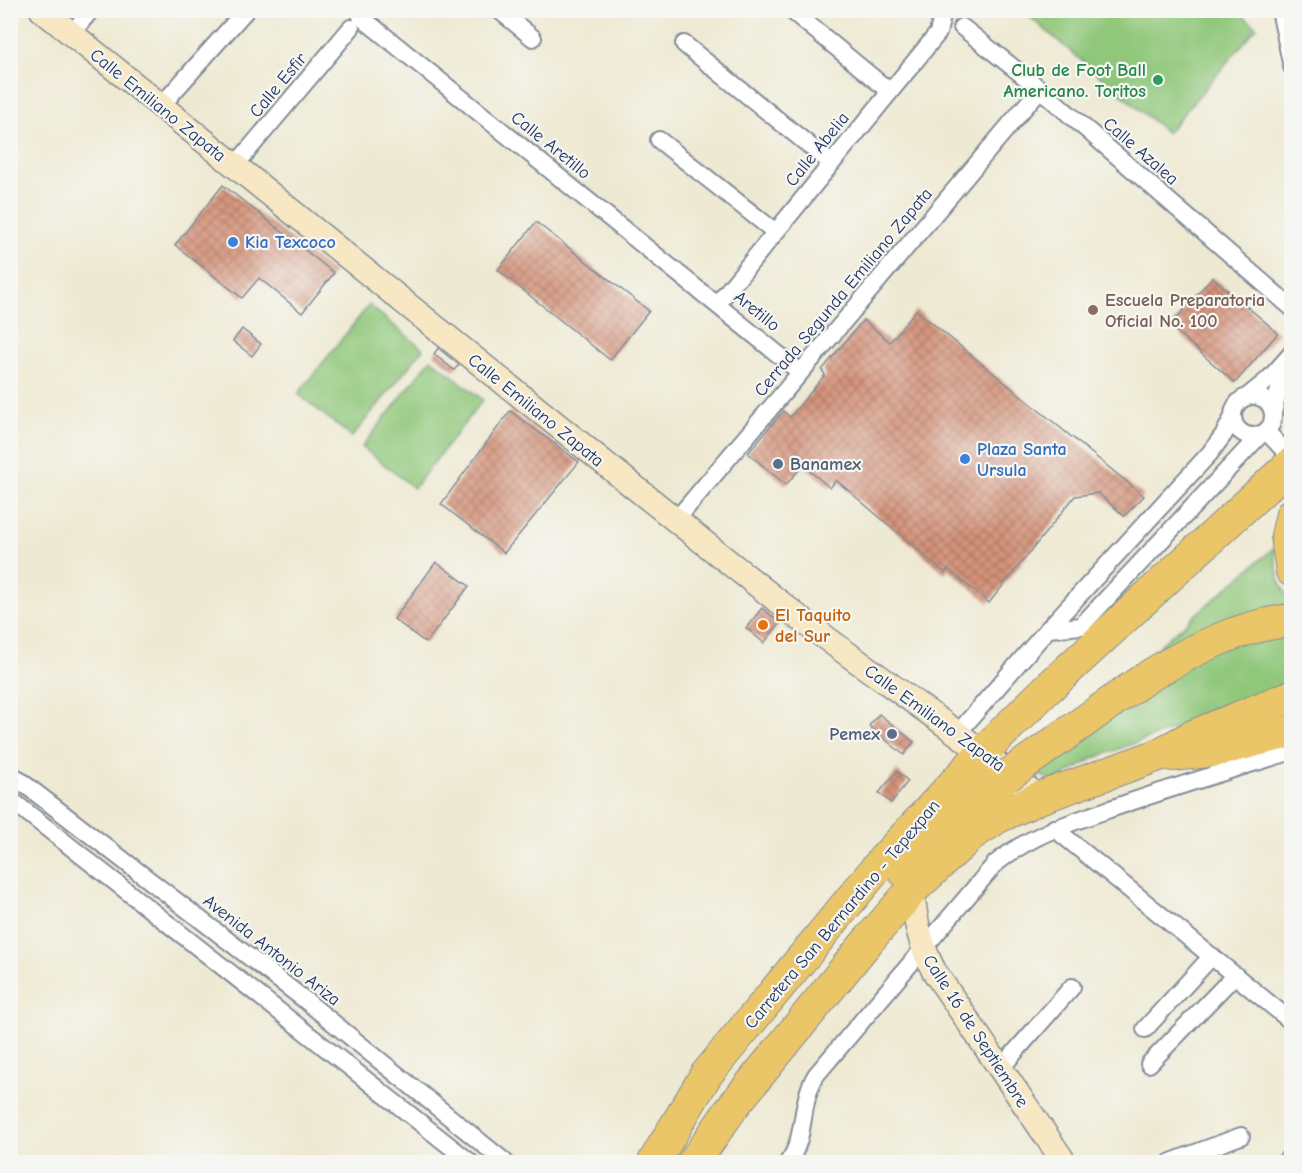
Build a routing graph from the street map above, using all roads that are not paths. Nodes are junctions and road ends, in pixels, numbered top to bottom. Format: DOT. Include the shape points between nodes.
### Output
graph roads {
  1 [pos="42,10"];
  2 [pos="91,10"];
  3 [pos="246,10"];
  4 [pos="499,10"];
  5 [pos="791,10"];
  6 [pos="1280,10"];
  7 [pos="940,13"];
  8 [pos="359,18"];
  9 [pos="962,27"];
  10 [pos="71,34"];
  11 [pos="533,38"];
  12 [pos="684,44"];
  13 [pos="1292,67"];
  14 [pos="1040,89"];
  15 [pos="889,91"];
  16 [pos="160,106"];
  17 [pos="659,140"];
  18 [pos="831,163"];
  19 [pos="234,167"];
  20 [pos="774,231"];
  21 [pos="717,304"];
  22 [pos="1292,308"];
  23 [pos="1289,356"];
  24 [pos="800,372"];
  25 [pos="1248,396"];
  26 [pos="1273,414"];
  27 [pos="1233,417"];
  28 [pos="1259,433"];
  29 [pos="1210,453"];
  30 [pos="1287,456"];
  31 [pos="1292,514"];
  32 [pos="1149,519"];
  33 [pos="676,520"];
  34 [pos="1166,535"];
  35 [pos="1292,571"];
  36 [pos="1292,620"];
  37 [pos="1048,629"];
  38 [pos="1292,696"];
  39 [pos="1292,731"];
  40 [pos="957,734"];
  41 [pos="984,751"];
  42 [pos="1292,751"];
  43 [pos="1156,756"];
  44 [pos="10,773"];
  45 [pos="1039,798"];
  46 [pos="10,799"];
  47 [pos="1054,828"];
  48 [pos="912,890"];
  49 [pos="922,948"];
  50 [pos="1212,956"];
  51 [pos="1235,975"];
  52 [pos="1072,987"];
  53 [pos="305,1000"];
  54 [pos="289,1017"];
  55 [pos="1292,1022"];
  56 [pos="1145,1029"];
  57 [pos="1149,1064"];
  58 [pos="1000,1069"];
  59 [pos="1240,1136"];
  60 [pos="1292,1155"];
  61 [pos="470,1162"];
  62 [pos="505,1162"];
  63 [pos="654,1162"];
  64 [pos="674,1162"];
  65 [pos="693,1162"];
  66 [pos="788,1162"];
  67 [pos="1064,1162"];
  68 [pos="1170,1162"];
  69 [pos="1285,1162"];
  1 -- 10 [label="main road, Calle Emiliano Zapata"];
  2 -- 10 [label="street"];
  3 -- 16 [label="street"];
  4 -- 11 [label="street"];
  5 -- 15 [label="street"];
  6 -- 13 [label="street"];
  7 -- 15 [label="street, Calle Abelia" via="938,33"];
  8 -- 19 [label="street, Calle Esfir"];
  8 -- 21 [label="street, Calle Aretillo"];
  9 -- 14 [label="street, Calle Azalea"];
  10 -- 16 [label="main road, Calle Emiliano Zapata"];
  12 -- 18 [label="street"];
  14 -- 22 [label="street, Calle Azalea"];
  14 -- 24 [label="street, Cerrada Segunda Emiliano Zapata"];
  15 -- 18 [label="street, Calle Abelia"];
  16 -- 19 [label="main road, Calle Emiliano Zapata"];
  17 -- 20 [label="street"];
  18 -- 20 [label="street, Calle Abelia"];
  19 -- 33 [label="main road, Calle Emiliano Zapata"];
  20 -- 21 [label="street, Calle Abelia"];
  21 -- 24 [label="street, Aretillo"];
  23 -- 25 [label="street"];
  23 -- 26 [label="street"];
  24 -- 33 [label="street, Cerrada Segunda Emiliano Zapata"];
  25 -- 26 [label="street" via="1262,398"];
  25 -- 27 [label="street" via="1237,404"];
  26 -- 28 [label="street"];
  27 -- 28 [label="street" via="1238,429"];
  27 -- 29 [label="street"];
  28 -- 29 [label="street" via="1225,443"];
  28 -- 30 [label="street"];
  28 -- 34 [label="street"];
  29 -- 32 [label="street"];
  30 -- 41 [label="highway, Carretera San Bernardino - Tepexpan"];
  31 -- 35 [label="highway" via="1287,536"];
  32 -- 34 [label="street"];
  32 -- 37 [label="street"];
  33 -- 40 [label="main road, Calle Emiliano Zapata" via="841,651"];
  34 -- 37 [label="street" via="1081,626"];
  36 -- 64 [label="highway, bridge" via="1236,632 1170,663 1007,776 949,823 916,854 859,922"];
  37 -- 40 [label="street"];
  38 -- 43 [label="highway, Carretera San Bernardino - Tepexpan" via="1193,736"];
  39 -- 43 [label="highway" via="1218,750"];
  40 -- 41 [label="main road, Calle Emiliano Zapata"];
  41 -- 45 [label="main road, Calle Emiliano Zapata"];
  41 -- 63 [label="highway, Carretera San Bernardino - Tepexpan" via="884,859 706,1075"];
  42 -- 47 [label="street"];
  43 -- 45 [label="highway, Carretera San Bernardino - Tepexpan"];
  44 -- 53 [label="street, Avenida Antonio Ariza"];
  45 -- 48 [label="highway, Carretera San Bernardino - Tepexpan" via="972,834"];
  46 -- 54 [label="street"];
  47 -- 49 [label="street" via="1015,847 995,864"];
  47 -- 50 [label="street"];
  48 -- 49 [label="main road, Calle 16 de Septiembre"];
  48 -- 65 [label="highway, Carretera San Bernardino - Tepexpan" via="734,1105"];
  49 -- 58 [label="main road, Calle 16 de Septiembre"];
  49 -- 66 [label="street" via="807,1089 799,1143"];
  50 -- 51 [label="street"];
  50 -- 56 [label="street"];
  51 -- 55 [label="street"];
  51 -- 57 [label="street"];
  52 -- 58 [label="street"];
  53 -- 54 [label="street"];
  53 -- 62 [label="street, Avenida Antonio Ariza"];
  54 -- 61 [label="street"];
  58 -- 67 [label="main road, Calle 16 de Septiembre"];
  59 -- 68 [label="street"];
  60 -- 69 [label="street"];
}
